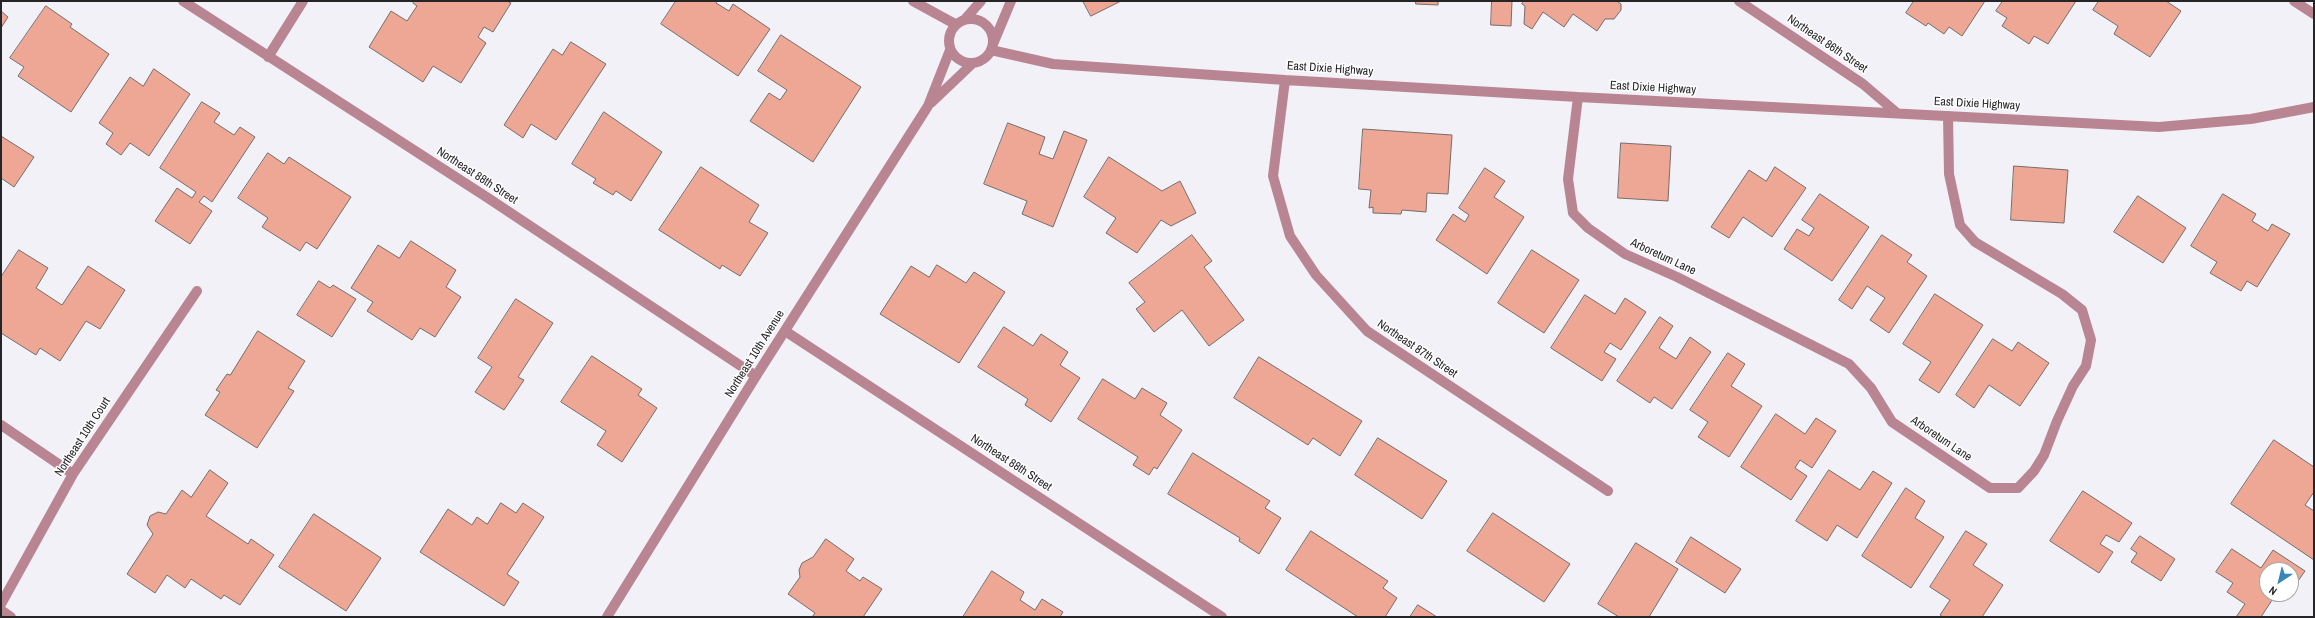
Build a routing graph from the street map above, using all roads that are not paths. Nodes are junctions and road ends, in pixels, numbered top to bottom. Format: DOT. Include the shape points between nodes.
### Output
graph roads {
  1 [pos="183,1"];
  2 [pos="303,1"];
  3 [pos="912,1"];
  4 [pos="981,1"];
  5 [pos="1011,1"];
  6 [pos="1739,1"];
  7 [pos="2294,1"];
  8 [pos="2314,14"];
  9 [pos="966,18"];
  10 [pos="954,24"];
  11 [pos="992,47"];
  12 [pos="950,50"];
  13 [pos="268,57"];
  14 [pos="972,63"];
  15 [pos="1284,80"];
  16 [pos="1578,98"];
  17 [pos="928,106"];
  18 [pos="2314,107"];
  19 [pos="1897,113"];
  20 [pos="1948,116"];
  21 [pos="197,290"];
  22 [pos="785,331"];
  23 [pos="756,376"];
  24 [pos="1,425"];
  25 [pos="74,474"];
  26 [pos="1608,491"];
  27 [pos="1,604"];
  28 [pos="1,610"];
  29 [pos="11,617"];
  30 [pos="607,617"];
  31 [pos="1222,617"];
  1 -- 13 [label="street, Northeast 88th Street"];
  2 -- 13 [label="street"];
  3 -- 10 [label="street"];
  4 -- 9 [label="street"];
  5 -- 11 [label="street"];
  6 -- 19 [label="street, Northeast 86th Street" via="1863,84"];
  7 -- 8 [label="street"];
  9 -- 10 [label="street"];
  9 -- 11 [label="street" via="980,20 986,24 993,37"];
  10 -- 12 [label="street" via="948,37"];
  11 -- 14 [label="street" via="983,59"];
  11 -- 15 [label="street, East Dixie Highway" via="1052,64"];
  12 -- 14 [label="street" via="959,60"];
  12 -- 17 [label="street, Northeast 10th Avenue"];
  13 -- 23 [label="street, Northeast 88th Street" via="488,198"];
  14 -- 17 [label="street, Northeast 10th Avenue"];
  15 -- 16 [label="street, East Dixie Highway"];
  15 -- 26 [label="street, Northeast 87th Street" via="1273,176 1290,236 1316,275 1367,332"];
  16 -- 19 [label="street, East Dixie Highway"];
  16 -- 20 [label="street, Arboretum Lane" via="1568,179 1573,212 1588,228 1625,254 1677,277 1849,364 1871,388 1892,422 1990,488 2018,488 2034,471 2044,455 2067,400 2086,366 2092,340 2082,310 2062,294 1975,242 1960,225 1949,174"];
  17 -- 22 [label="street, Northeast 10th Avenue"];
  18 -- 20 [label="street, East Dixie Highway" via="2251,119 2159,127"];
  19 -- 20 [label="street, East Dixie Highway"];
  21 -- 25 [label="street, Northeast 10th Court"];
  22 -- 23 [label="street, Northeast 10th Avenue"];
  22 -- 31 [label="street, Northeast 88th Street"];
  23 -- 30 [label="street, Northeast 10th Avenue"];
  24 -- 25 [label="street"];
  25 -- 27 [label="street, Northeast 10th Court"];
  28 -- 29 [label="street"];
}
